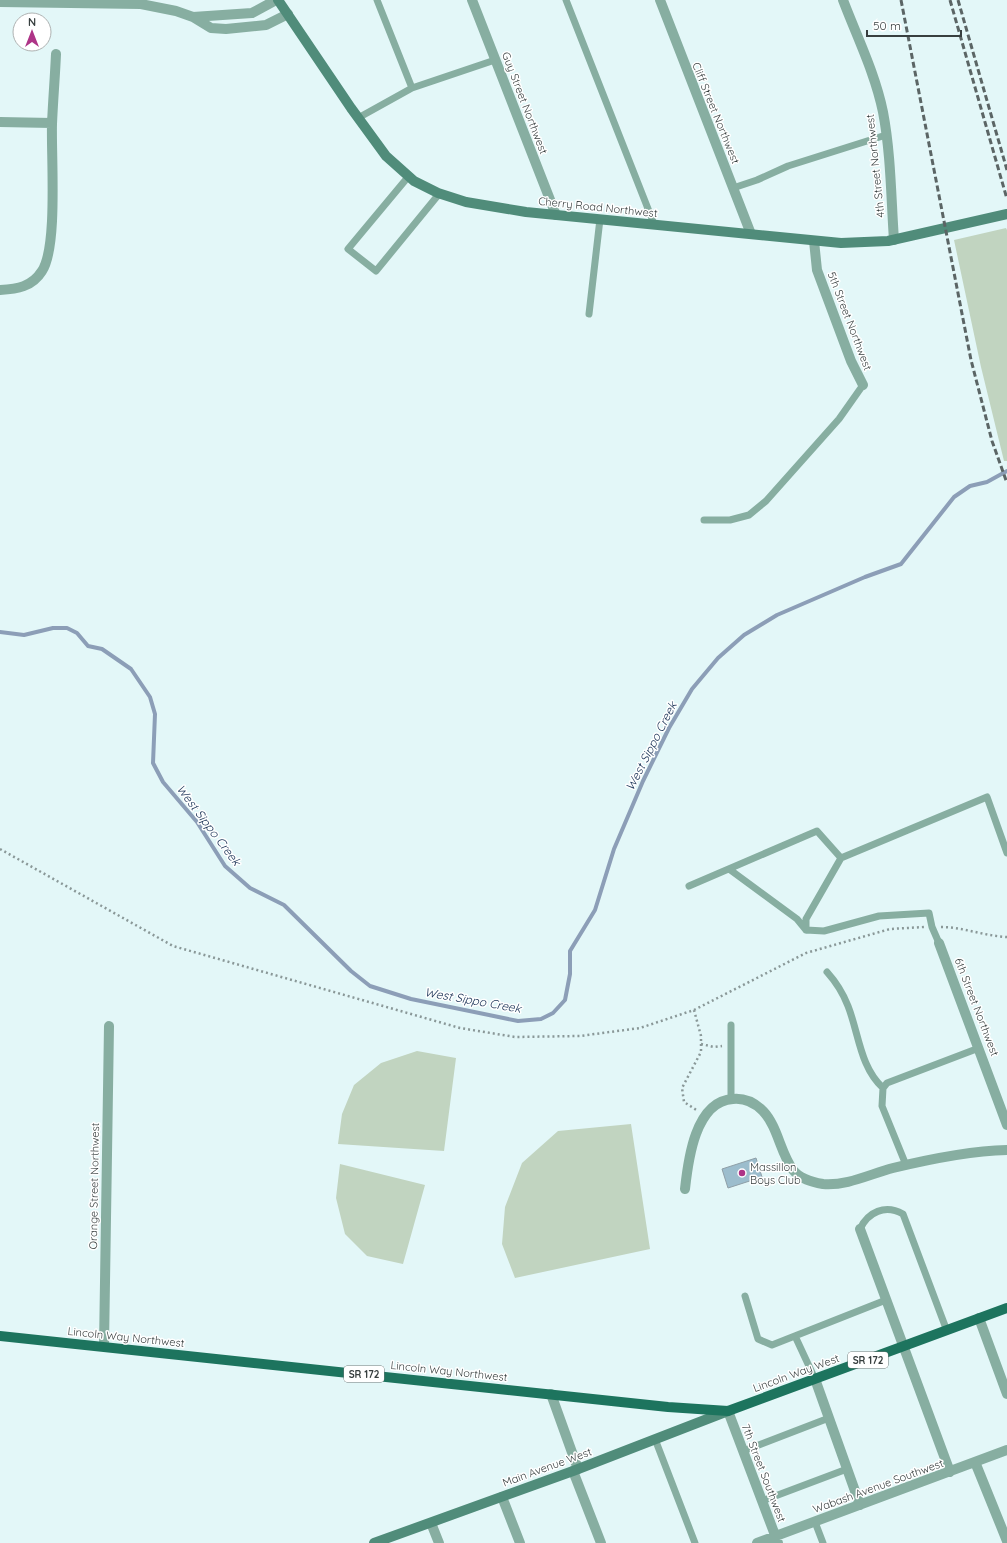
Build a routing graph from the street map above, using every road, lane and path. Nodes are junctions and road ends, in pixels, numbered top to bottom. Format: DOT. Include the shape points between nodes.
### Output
graph roads {
  1 [pos="277,0"];
  2 [pos="377,0"];
  3 [pos="472,0"];
  4 [pos="566,0"];
  5 [pos="660,0"];
  6 [pos="844,0"];
  7 [pos="0,2"];
  8 [pos="288,14"];
  9 [pos="193,17"];
  10 [pos="56,54"];
  11 [pos="495,60"];
  12 [pos="412,88"];
  13 [pos="358,118"];
  14 [pos="0,122"];
  15 [pos="52,123"];
  16 [pos="886,135"];
  17 [pos="408,177"];
  18 [pos="733,188"];
  19 [pos="440,194"];
  20 [pos="1007,214"];
  21 [pos="556,215"];
  22 [pos="600,219"];
  23 [pos="654,224"];
  24 [pos="751,234"];
  25 [pos="894,240"];
  26 [pos="814,241"];
  27 [pos="0,290"];
  28 [pos="589,314"];
  29 [pos="863,386"];
  30 [pos="704,520"];
  31 [pos="0,849"];
  32 [pos="1007,853"];
  33 [pos="841,858"];
  34 [pos="729,869"];
  35 [pos="689,886"];
  36 [pos="932,927"];
  37 [pos="806,930"];
  38 [pos="1007,937"];
  39 [pos="939,943"];
  40 [pos="827,972"];
  41 [pos="694,1010"];
  42 [pos="731,1025"];
  43 [pos="109,1026"];
  44 [pos="701,1044"];
  45 [pos="731,1045"];
  46 [pos="979,1048"];
  47 [pos="883,1088"];
  48 [pos="731,1099"];
  49 [pos="706,1116"];
  50 [pos="1007,1125"];
  51 [pos="1007,1150"];
  52 [pos="906,1165"];
  53 [pos="685,1189"];
  54 [pos="860,1229"];
  55 [pos="745,1296"];
  56 [pos="886,1300"];
  57 [pos="1007,1308"];
  58 [pos="979,1318"];
  59 [pos="947,1331"];
  60 [pos="0,1336"];
  61 [pos="795,1336"];
  62 [pos="104,1346"];
  63 [pos="904,1346"];
  64 [pos="815,1379"];
  65 [pos="552,1394"];
  66 [pos="1007,1394"];
  67 [pos="728,1411"];
  68 [pos="829,1418"];
  69 [pos="655,1439"];
  70 [pos="1007,1450"];
  71 [pos="743,1451"];
  72 [pos="975,1462"];
  73 [pos="847,1469"];
  74 [pos="576,1470"];
  75 [pos="950,1472"];
  76 [pos="502,1497"];
  77 [pos="762,1501"];
  78 [pos="860,1505"];
  79 [pos="431,1522"];
  80 [pos="815,1522"];
  81 [pos="777,1540"];
  82 [pos="1007,1541"];
  83 [pos="374,1543"];
  84 [pos="439,1543"];
  85 [pos="520,1543"];
  86 [pos="601,1543"];
  87 [pos="694,1543"];
  88 [pos="757,1543"];
  89 [pos="823,1543"];
  1 -- 8 [label="street, Cherry Road Northwest"];
  1 -- 9 [label="street" via="252,13"];
  2 -- 12 [label="lane"];
  3 -- 11 [label="street, Guy Street Northwest"];
  4 -- 23 [label="lane"];
  5 -- 18 [label="street, Cliff Street Northwest"];
  6 -- 16 [label="street, 4th Street Northwest" via="876,87"];
  7 -- 9 [label="street" via="141,4"];
  8 -- 9 [label="street" via="266,25 226,29 211,28"];
  8 -- 13 [label="street, Cherry Road Northwest"];
  10 -- 15 [label="street"];
  11 -- 12 [label="lane"];
  11 -- 21 [label="street, Guy Street Northwest"];
  12 -- 13 [label="lane"];
  13 -- 17 [label="street, Cherry Road Northwest" via="386,156"];
  14 -- 15 [label="street"];
  15 -- 27 [label="street" via="51,235 47,261 40,275 31,283 21,288"];
  16 -- 18 [label="lane" via="788,166"];
  16 -- 25 [label="street, 4th Street Northwest"];
  17 -- 19 [label="street, Cherry Road Northwest"];
  17 -- 19 [label="lane" via="348,249 376,272"];
  18 -- 24 [label="street, Cliff Street Northwest"];
  19 -- 21 [label="street, Cherry Road Northwest" via="491,207"];
  20 -- 25 [label="street, Cherry Road Northwest"];
  21 -- 22 [label="street, Cherry Road Northwest"];
  22 -- 23 [label="street, Cherry Road Northwest"];
  22 -- 28 [label="lane"];
  23 -- 24 [label="street, Cherry Road Northwest"];
  24 -- 26 [label="street, Cherry Road Northwest"];
  25 -- 26 [label="street, Cherry Road Northwest" via="869,243"];
  26 -- 29 [label="street, 5th Street Northwest" via="817,270"];
  29 -- 30 [label="lane" via="839,419 766,501 749,515 730,520"];
  31 -- 41 [label="path" via="173,946 460,1028 514,1037 580,1036 640,1028"];
  32 -- 33 [label="lane" via="987,797"];
  33 -- 34 [label="lane" via="817,831"];
  33 -- 37 [label="lane" via="806,919"];
  34 -- 35 [label="lane"];
  34 -- 37 [label="lane" via="797,919"];
  36 -- 37 [label="lane" via="929,913 878,916 824,931"];
  36 -- 38 [label="path" via="955,927"];
  36 -- 39 [label="lane"];
  36 -- 41 [label="path" via="890,929 806,953"];
  39 -- 46 [label="street, 6th Street Northwest"];
  40 -- 47 [label="lane" via="848,1006 857,1039 871,1074"];
  41 -- 44 [label="path"];
  42 -- 45 [label="lane"];
  43 -- 62 [label="street, Orange Street Northwest"];
  44 -- 45 [label="path" via="714,1047"];
  44 -- 49 [label="path" via="701,1052 682,1088 684,1102"];
  45 -- 48 [label="lane"];
  46 -- 47 [label="lane" via="887,1083"];
  46 -- 50 [label="street, 6th Street Northwest"];
  47 -- 52 [label="lane" via="882,1106"];
  48 -- 49 [label="street" via="721,1102"];
  48 -- 52 [label="street" via="742,1099 763,1111 794,1171 812,1182 835,1184"];
  49 -- 53 [label="street" via="691,1145"];
  51 -- 52 [label="street"];
  54 -- 56 [label="street"];
  54 -- 59 [label="lane" via="870,1215 879,1211 890,1209 903,1214"];
  55 -- 61 [label="lane" via="758,1339 772,1345"];
  56 -- 61 [label="lane"];
  56 -- 63 [label="street"];
  57 -- 58 [label="main road, Lincoln Way West / SR 172"];
  58 -- 59 [label="main road, Lincoln Way West / SR 172"];
  58 -- 66 [label="street"];
  59 -- 63 [label="main road, Lincoln Way West / SR 172"];
  60 -- 62 [label="main road, Lincoln Way Northwest / SR 172"];
  61 -- 64 [label="lane"];
  62 -- 65 [label="main road, Lincoln Way Northwest / SR 172"];
  63 -- 64 [label="main road, Lincoln Way West / SR 172"];
  63 -- 75 [label="street"];
  64 -- 67 [label="main road, Lincoln Way West / SR 172"];
  64 -- 68 [label="street"];
  65 -- 67 [label="main road, Lincoln Way Northwest / SR 172"];
  65 -- 74 [label="street"];
  67 -- 69 [label="street, Main Avenue West"];
  67 -- 71 [label="street, 7th Street Southwest"];
  68 -- 71 [label="lane"];
  68 -- 73 [label="street"];
  69 -- 74 [label="street, Main Avenue West"];
  69 -- 87 [label="lane"];
  70 -- 72 [label="street, Wabash Avenue Southwest"];
  71 -- 77 [label="street, 7th Street Southwest"];
  72 -- 75 [label="street, Wabash Avenue Southwest"];
  72 -- 82 [label="street"];
  73 -- 77 [label="lane"];
  73 -- 78 [label="street"];
  74 -- 76 [label="street, Main Avenue West"];
  74 -- 86 [label="street"];
  75 -- 78 [label="street, Wabash Avenue Southwest"];
  76 -- 79 [label="street, Main Avenue West"];
  76 -- 85 [label="street"];
  77 -- 81 [label="street, 7th Street Southwest"];
  78 -- 80 [label="street, Wabash Avenue Southwest"];
  79 -- 83 [label="street, Main Avenue West"];
  79 -- 84 [label="street"];
  80 -- 81 [label="street, Wabash Avenue Southwest"];
  80 -- 89 [label="lane"];
  81 -- 88 [label="street, Wabash Avenue Southwest"];
}
